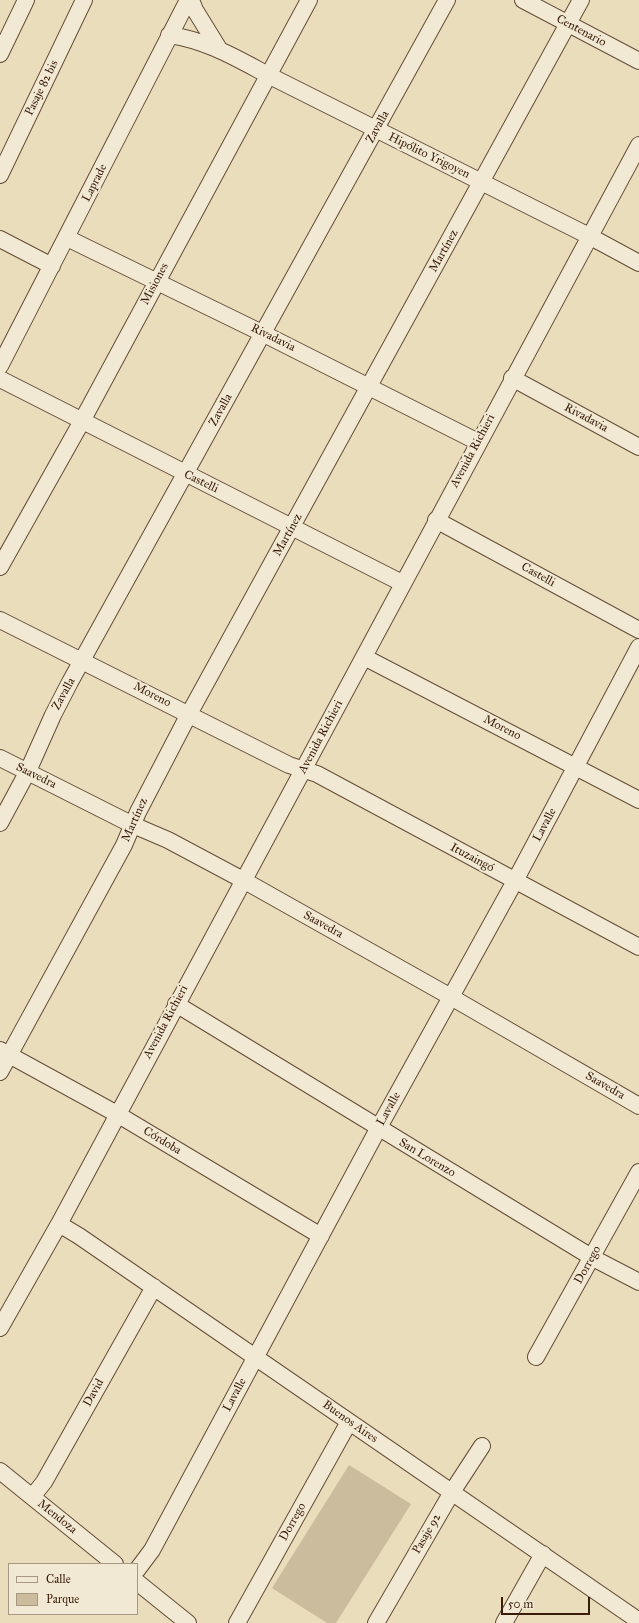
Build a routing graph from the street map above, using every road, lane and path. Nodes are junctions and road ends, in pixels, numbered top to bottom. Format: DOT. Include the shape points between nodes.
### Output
graph roads {
  1 [pos="26,0"];
  2 [pos="84,0"];
  3 [pos="190,0"];
  4 [pos="309,0"];
  5 [pos="447,0"];
  6 [pos="523,0"];
  7 [pos="581,0"];
  8 [pos="568,24"];
  9 [pos="169,35"];
  10 [pos="219,49"];
  11 [pos="0,54"];
  12 [pos="639,61"];
  13 [pos="268,75"];
  14 [pos="376,129"];
  15 [pos="639,145"];
  16 [pos="0,175"];
  17 [pos="482,182"];
  18 [pos="589,236"];
  19 [pos="67,238"];
  20 [pos="0,239"];
  21 [pos="639,263"];
  22 [pos="52,266"];
  23 [pos="156,282"];
  24 [pos="264,334"];
  25 [pos="0,366"];
  26 [pos="512,378"];
  27 [pos="0,379"];
  28 [pos="369,386"];
  29 [pos="82,421"];
  30 [pos="478,442"];
  31 [pos="639,447"];
  32 [pos="185,474"];
  33 [pos="436,520"];
  34 [pos="292,526"];
  35 [pos="0,567"];
  36 [pos="402,583"];
  37 [pos="0,620"];
  38 [pos="639,630"];
  39 [pos="639,647"];
  40 [pos="364,657"];
  41 [pos="83,660"];
  42 [pos="189,714"];
  43 [pos="0,758"];
  44 [pos="576,767"];
  45 [pos="304,769"];
  46 [pos="28,771"];
  47 [pos="639,800"];
  48 [pos="0,824"];
  49 [pos="133,825"];
  50 [pos="243,880"];
  51 [pos="515,881"];
  52 [pos="639,947"];
  53 [pos="451,997"];
  54 [pos="176,1004"];
  55 [pos="5,1052"];
  56 [pos="0,1072"];
  57 [pos="639,1106"];
  58 [pos="117,1114"];
  59 [pos="378,1129"];
  60 [pos="639,1172"];
  61 [pos="59,1224"];
  62 [pos="320,1236"];
  63 [pos="593,1258"];
  64 [pos="639,1282"];
  65 [pos="154,1288"];
  66 [pos="0,1328"];
  67 [pos="256,1356"];
  68 [pos="536,1357"];
  69 [pos="349,1422"];
  70 [pos="482,1446"];
  71 [pos="0,1471"];
  72 [pos="452,1492"];
  73 [pos="32,1497"];
  74 [pos="543,1554"];
  75 [pos="114,1563"];
  76 [pos="138,1569"];
  77 [pos="138,1583"];
  78 [pos="639,1621"];
  79 [pos="188,1623"];
  80 [pos="237,1623"];
  81 [pos="376,1623"];
  82 [pos="504,1623"];
  1 -- 11 [label="street"];
  2 -- 16 [label="street, Pasaje 82 bis"];
  3 -- 9 [label="street, Laprade"];
  3 -- 10 [label="street"];
  4 -- 13 [label="street, Misiones"];
  5 -- 14 [label="street, Zavalla"];
  6 -- 8 [label="street, Centenario"];
  7 -- 8 [label="street, Martínez"];
  8 -- 12 [label="street, Centenario"];
  8 -- 17 [label="street, Martínez"];
  9 -- 10 [label="street, Hipólito Yrigoyen" via="184,37"];
  9 -- 19 [label="street, Laprade"];
  10 -- 13 [label="street, Hipólito Yrigoyen"];
  13 -- 14 [label="street, Hipólito Yrigoyen"];
  13 -- 23 [label="street, Misiones"];
  14 -- 17 [label="street, Hipólito Yrigoyen"];
  14 -- 24 [label="street, Zavalla"];
  15 -- 18 [label="street, Avenida Richieri"];
  17 -- 18 [label="street, Hipólito Yrigoyen"];
  17 -- 28 [label="street, Martínez"];
  18 -- 21 [label="street, Hipólito Yrigoyen"];
  18 -- 26 [label="street, Avenida Richieri"];
  19 -- 22 [label="street, Laprade"];
  19 -- 23 [label="street, Rivadavia"];
  20 -- 22 [label="street"];
  22 -- 25 [label="street, Laprade"];
  23 -- 24 [label="street, Rivadavia"];
  23 -- 29 [label="street, Misiones"];
  24 -- 28 [label="street, Rivadavia"];
  24 -- 32 [label="street, Zavalla"];
  26 -- 30 [label="street, Avenida Richieri"];
  26 -- 31 [label="street, Rivadavia"];
  27 -- 29 [label="street, Castelli"];
  28 -- 30 [label="street, Rivadavia"];
  28 -- 34 [label="street, Martínez"];
  29 -- 32 [label="street, Castelli"];
  29 -- 35 [label="street, Misiones"];
  30 -- 33 [label="street, Avenida Richieri"];
  32 -- 34 [label="street, Castelli"];
  32 -- 41 [label="street, Zavalla"];
  33 -- 36 [label="street, Avenida Richieri"];
  33 -- 38 [label="street, Castelli"];
  34 -- 36 [label="street, Castelli"];
  34 -- 42 [label="street, Martínez"];
  36 -- 40 [label="street, Avenida Richieri"];
  37 -- 41 [label="street, Moreno"];
  39 -- 44 [label="street, Lavalle"];
  40 -- 44 [label="street, Moreno"];
  40 -- 45 [label="street, Avenida Richieri"];
  41 -- 42 [label="street, Moreno"];
  41 -- 46 [label="street, Zavalla" via="53,715"];
  42 -- 45 [label="street, Moreno" via="289,765"];
  42 -- 49 [label="street, Martínez"];
  43 -- 46 [label="street, Saavedra"];
  44 -- 47 [label="street, Moreno"];
  44 -- 51 [label="street, Lavalle"];
  45 -- 50 [label="street, Avenida Richieri"];
  45 -- 51 [label="street, Ituzaingó"];
  46 -- 48 [label="street, Zavalla"];
  46 -- 49 [label="street, Saavedra"];
  49 -- 50 [label="street, Saavedra" via="168,840"];
  49 -- 55 [label="street, Martínez"];
  50 -- 53 [label="street, Saavedra"];
  50 -- 54 [label="street, Avenida Richieri"];
  51 -- 52 [label="street, Ituzaingó"];
  51 -- 53 [label="street, Lavalle"];
  53 -- 57 [label="street, Saavedra"];
  53 -- 59 [label="street, Lavalle"];
  54 -- 58 [label="street, Avenida Richieri"];
  54 -- 59 [label="street, San Lorenzo"];
  55 -- 56 [label="street, Martínez"];
  55 -- 58 [label="street, Córdoba"];
  58 -- 61 [label="street, Avenida Richieri"];
  58 -- 62 [label="street, Córdoba"];
  59 -- 62 [label="street, Lavalle"];
  59 -- 63 [label="street, San Lorenzo"];
  60 -- 63 [label="street, Dorrego"];
  61 -- 65 [label="street, Buenos Aires"];
  61 -- 66 [label="street, Avenida Richieri"];
  62 -- 67 [label="street, Lavalle"];
  63 -- 64 [label="street, San Lorenzo"];
  63 -- 68 [label="street, Dorrego"];
  65 -- 67 [label="street, Buenos Aires"];
  65 -- 73 [label="street, David" via="44,1482"];
  67 -- 69 [label="street, Buenos Aires"];
  67 -- 76 [label="street, Lavalle" via="152,1550"];
  69 -- 72 [label="street, Buenos Aires"];
  69 -- 80 [label="street, Dorrego"];
  70 -- 72 [label="street, Pasaje 92"];
  71 -- 73 [label="street, Mendoza"];
  72 -- 74 [label="street, Buenos Aires"];
  72 -- 81 [label="street, Pasaje 92"];
  73 -- 75 [label="street, Mendoza"];
  74 -- 78 [label="street, Buenos Aires"];
  74 -- 82 [label="street"];
  77 -- 79 [label="street"];
}
